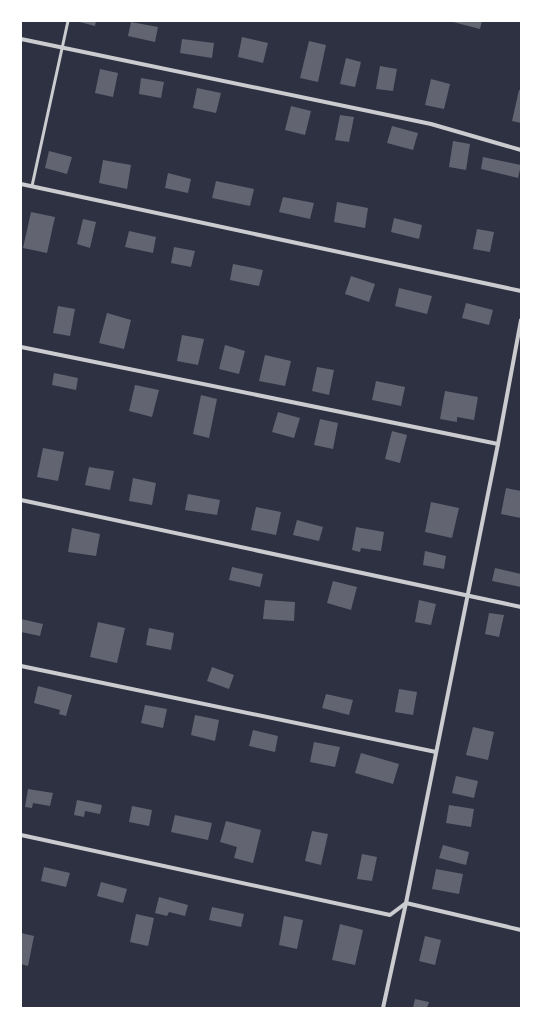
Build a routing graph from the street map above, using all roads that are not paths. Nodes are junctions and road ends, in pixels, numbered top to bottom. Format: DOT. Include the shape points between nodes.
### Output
graph roads {
  1 [pos="68,21"];
  2 [pos="21,39"];
  3 [pos="62,47"];
  4 [pos="521,150"];
  5 [pos="21,184"];
  6 [pos="32,186"];
  7 [pos="521,291"];
  8 [pos="521,320"];
  9 [pos="21,347"];
  10 [pos="498,444"];
  11 [pos="21,500"];
  12 [pos="467,595"];
  13 [pos="521,607"];
  14 [pos="21,666"];
  15 [pos="436,752"];
  16 [pos="21,835"];
  17 [pos="406,903"];
  18 [pos="521,930"];
  19 [pos="382,1008"];
  1 -- 3 [label="lane"];
  2 -- 3 [label="street"];
  3 -- 4 [label="street" via="431,124"];
  3 -- 6 [label="lane"];
  5 -- 6 [label="street"];
  6 -- 7 [label="street"];
  8 -- 10 [label="street"];
  9 -- 10 [label="street"];
  10 -- 12 [label="street"];
  11 -- 12 [label="street"];
  12 -- 13 [label="street"];
  12 -- 15 [label="street"];
  14 -- 15 [label="street"];
  15 -- 17 [label="street"];
  16 -- 17 [label="street" via="390,915"];
  17 -- 18 [label="street"];
  17 -- 19 [label="street"];
}
